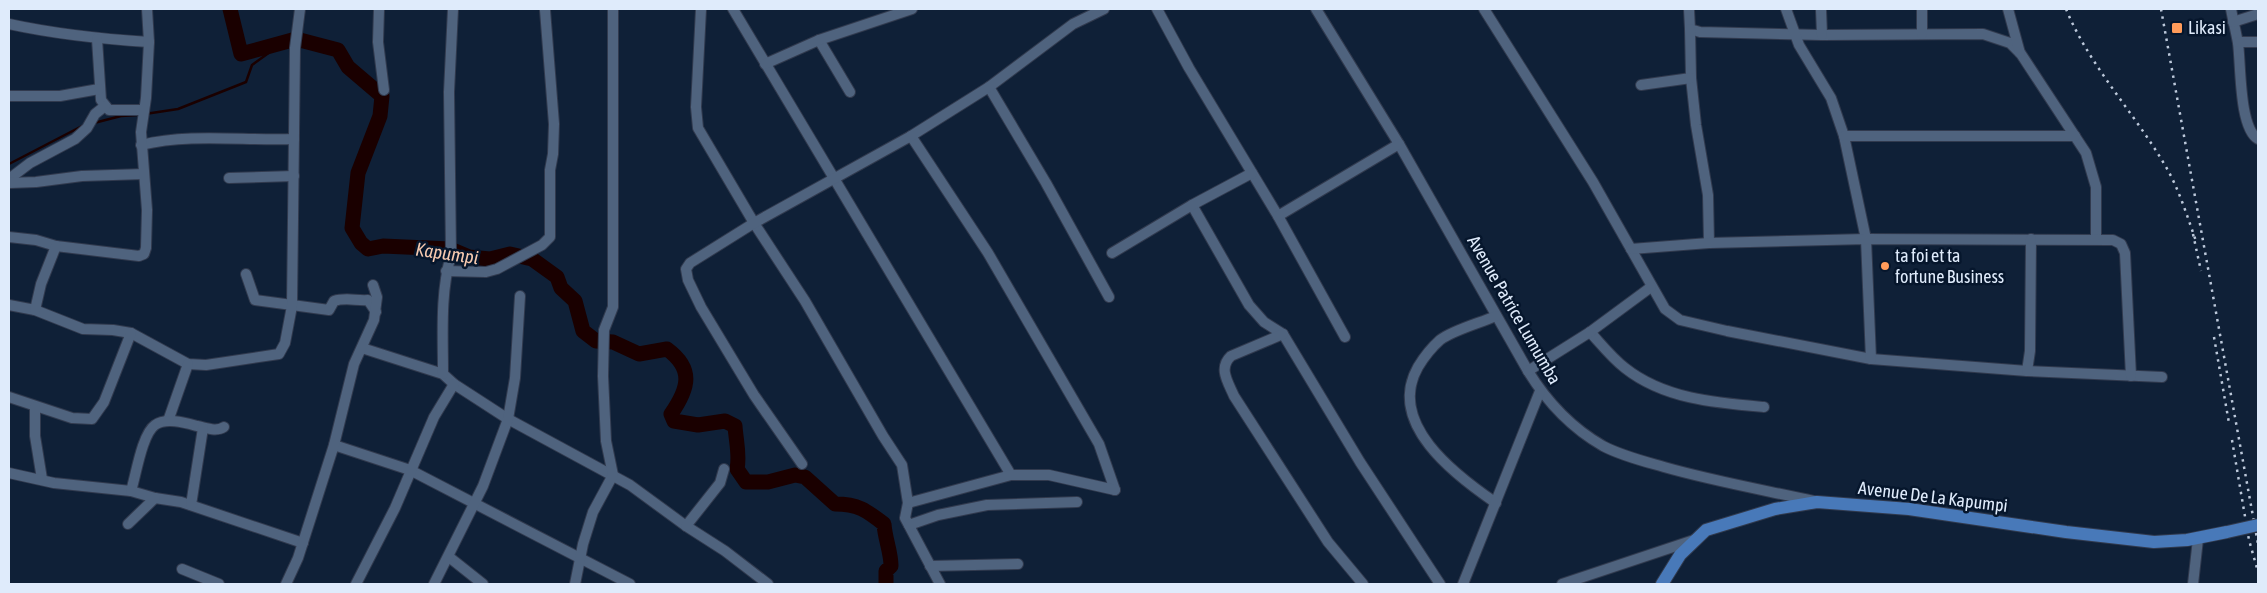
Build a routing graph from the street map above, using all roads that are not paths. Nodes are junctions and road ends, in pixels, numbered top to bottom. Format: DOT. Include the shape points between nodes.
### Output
graph roads {
  1 [pos="146,9"];
  2 [pos="300,9"];
  3 [pos="379,9"];
  4 [pos="453,9"];
  5 [pos="613,9"];
  6 [pos="701,9"];
  7 [pos="733,9"];
  8 [pos="912,9"];
  9 [pos="1104,9"];
  10 [pos="1157,9"];
  11 [pos="1316,9"];
  12 [pos="1484,9"];
  13 [pos="1689,9"];
  14 [pos="1786,9"];
  15 [pos="1821,9"];
  16 [pos="1922,9"];
  17 [pos="2008,9"];
  18 [pos="2231,9"];
  19 [pos="545,10"];
  20 [pos="2258,14"];
  21 [pos="2233,22"];
  22 [pos="9,24"];
  23 [pos="1690,29"];
  24 [pos="1794,34"];
  25 [pos="1922,34"];
  26 [pos="1822,35"];
  27 [pos="97,39"];
  28 [pos="819,40"];
  29 [pos="149,42"];
  30 [pos="2238,42"];
  31 [pos="2258,42"];
  32 [pos="2020,54"];
  33 [pos="765,64"];
  34 [pos="1691,78"];
  35 [pos="1641,85"];
  36 [pos="989,87"];
  37 [pos="99,89"];
  38 [pos="384,90"];
  39 [pos="850,92"];
  40 [pos="9,96"];
  41 [pos="105,106"];
  42 [pos="143,115"];
  43 [pos="911,136"];
  44 [pos="1844,136"];
  45 [pos="2075,136"];
  46 [pos="294,139"];
  47 [pos="2258,139"];
  48 [pos="1399,144"];
  49 [pos="141,145"];
  50 [pos="1252,173"];
  51 [pos="144,174"];
  52 [pos="294,176"];
  53 [pos="229,178"];
  54 [pos="834,179"];
  55 [pos="9,181"];
  56 [pos="1192,205"];
  57 [pos="1278,216"];
  58 [pos="754,223"];
  59 [pos="9,237"];
  60 [pos="1866,239"];
  61 [pos="2031,239"];
  62 [pos="2096,239"];
  63 [pos="1709,243"];
  64 [pos="56,246"];
  65 [pos="1631,249"];
  66 [pos="1112,253"];
  67 [pos="446,271"];
  68 [pos="246,274"];
  69 [pos="373,285"];
  70 [pos="1651,287"];
  71 [pos="520,296"];
  72 [pos="1109,297"];
  73 [pos="9,305"];
  74 [pos="292,306"];
  75 [pos="35,310"];
  76 [pos="376,312"];
  77 [pos="1496,316"];
  78 [pos="1590,332"];
  79 [pos="131,334"];
  80 [pos="1283,334"];
  81 [pos="1345,337"];
  82 [pos="362,348"];
  83 [pos="1870,359"];
  84 [pos="188,364"];
  85 [pos="1528,371"];
  86 [pos="2027,371"];
  87 [pos="443,374"];
  88 [pos="2131,376"];
  89 [pos="2162,377"];
  90 [pos="454,384"];
  91 [pos="1540,391"];
  92 [pos="9,398"];
  93 [pos="35,407"];
  94 [pos="1764,408"];
  95 [pos="508,418"];
  96 [pos="168,421"];
  97 [pos="224,427"];
  98 [pos="203,428"];
  99 [pos="334,445"];
  100 [pos="802,464"];
  101 [pos="724,469"];
  102 [pos="410,470"];
  103 [pos="9,473"];
  104 [pos="613,475"];
  105 [pos="1012,475"];
  106 [pos="42,479"];
  107 [pos="131,491"];
  108 [pos="155,498"];
  109 [pos="1077,502"];
  110 [pos="1496,502"];
  111 [pos="1817,502"];
  112 [pos="908,503"];
  113 [pos="191,505"];
  114 [pos="474,505"];
  115 [pos="128,524"];
  116 [pos="909,525"];
  117 [pos="2258,525"];
  118 [pos="686,526"];
  119 [pos="2198,539"];
  120 [pos="1694,540"];
  121 [pos="303,543"];
  122 [pos="449,557"];
  123 [pos="580,559"];
  124 [pos="1018,564"];
  125 [pos="930,566"];
  126 [pos="182,569"];
  127 [pos="219,584"];
  128 [pos="286,584"];
  129 [pos="356,584"];
  130 [pos="434,584"];
  131 [pos="483,584"];
  132 [pos="575,584"];
  133 [pos="630,584"];
  134 [pos="768,584"];
  135 [pos="940,584"];
  136 [pos="1363,584"];
  137 [pos="1440,584"];
  138 [pos="1463,584"];
  139 [pos="1562,584"];
  140 [pos="1662,584"];
  141 [pos="2193,584"];
  1 -- 29 [label="street"];
  2 -- 46 [label="street" via="295,48"];
  3 -- 38 [label="street" via="378,42"];
  4 -- 67 [label="street" via="449,92 451,255"];
  5 -- 104 [label="street" via="612,307 604,330 606,441"];
  6 -- 58 [label="street" via="696,106 698,128"];
  7 -- 33 [label="street"];
  8 -- 28 [label="street"];
  9 -- 36 [label="street" via="1066,29"];
  10 -- 50 [label="street"];
  11 -- 48 [label="street, Avenue Patrice Lumumba"];
  12 -- 65 [label="street" via="1593,182"];
  13 -- 23 [label="street"];
  14 -- 24 [label="street"];
  15 -- 26 [label="street"];
  16 -- 25 [label="street"];
  17 -- 32 [label="street"];
  18 -- 21 [label="street"];
  19 -- 67 [label="street" via="554,124 550,237 497,269 486,272"];
  20 -- 21 [label="street"];
  21 -- 30 [label="street"];
  22 -- 27 [label="street"];
  23 -- 24 [label="street" via="1700,32"];
  23 -- 34 [label="street"];
  24 -- 26 [label="street"];
  24 -- 44 [label="street" via="1831,98"];
  25 -- 26 [label="street"];
  25 -- 32 [label="street" via="1983,34 2010,43"];
  27 -- 29 [label="street"];
  27 -- 37 [label="street"];
  28 -- 33 [label="street"];
  28 -- 39 [label="street"];
  29 -- 42 [label="street"];
  30 -- 31 [label="street"];
  30 -- 47 [label="street" via="2246,117 2252,135"];
  32 -- 45 [label="street"];
  33 -- 54 [label="street"];
  34 -- 35 [label="street"];
  34 -- 63 [label="street" via="1708,195"];
  36 -- 43 [label="street"];
  36 -- 72 [label="street"];
  37 -- 40 [label="street" via="60,96"];
  37 -- 41 [label="street"];
  41 -- 42 [label="street" via="109,110"];
  41 -- 55 [label="street" via="75,139 30,163"];
  42 -- 49 [label="street"];
  43 -- 54 [label="street"];
  43 -- 105 [label="street" via="988,253 1099,444 1115,490 1049,475"];
  44 -- 45 [label="street"];
  44 -- 60 [label="street"];
  45 -- 62 [label="street" via="2086,154 2096,187"];
  46 -- 49 [label="street" via="210,138 160,140"];
  46 -- 52 [label="street"];
  48 -- 57 [label="street"];
  48 -- 77 [label="street, Avenue Patrice Lumumba"];
  49 -- 51 [label="street"];
  50 -- 56 [label="street"];
  50 -- 57 [label="street"];
  51 -- 55 [label="street"];
  51 -- 64 [label="street" via="147,210 144,254"];
  52 -- 53 [label="street"];
  52 -- 74 [label="street"];
  54 -- 58 [label="street"];
  54 -- 105 [label="street"];
  56 -- 66 [label="street"];
  56 -- 80 [label="street" via="1249,305 1264,322"];
  57 -- 81 [label="street"];
  58 -- 100 [label="street" via="690,263 686,269 688,280 754,395"];
  58 -- 112 [label="street" via="902,464"];
  59 -- 64 [label="street"];
  60 -- 61 [label="street"];
  60 -- 63 [label="street"];
  60 -- 83 [label="street"];
  61 -- 62 [label="street"];
  61 -- 86 [label="street"];
  62 -- 88 [label="street" via="2113,240 2121,244 2125,253"];
  63 -- 65 [label="street"];
  64 -- 75 [label="street"];
  65 -- 70 [label="street"];
  67 -- 87 [label="street" via="442,309"];
  68 -- 74 [label="street" via="255,300"];
  69 -- 76 [label="street" via="377,297"];
  70 -- 78 [label="street"];
  70 -- 83 [label="street" via="1665,309 1680,320"];
  71 -- 95 [label="street" via="516,370"];
  73 -- 75 [label="street"];
  74 -- 76 [label="street" via="329,310 334,301 346,298 368,300"];
  74 -- 84 [label="street" via="285,342 279,354 206,365"];
  75 -- 79 [label="street" via="83,329"];
  76 -- 82 [label="street"];
  77 -- 85 [label="street, Avenue Patrice Lumumba"];
  77 -- 110 [label="street" via="1441,340 1424,356 1409,391 1409,407 1415,425 1448,466"];
  78 -- 85 [label="street"];
  78 -- 94 [label="street" via="1625,368 1652,384 1689,398"];
  79 -- 84 [label="street"];
  79 -- 93 [label="street" via="104,402 92,419 72,418"];
  80 -- 136 [label="street" via="1231,356 1224,368 1226,379 1328,542"];
  80 -- 137 [label="street" via="1360,462"];
  82 -- 87 [label="street"];
  82 -- 99 [label="street" via="354,364"];
  83 -- 86 [label="street"];
  84 -- 96 [label="street"];
  85 -- 91 [label="street, Avenue Patrice Lumumba"];
  86 -- 88 [label="street"];
  87 -- 90 [label="street"];
  88 -- 89 [label="street"];
  90 -- 95 [label="street"];
  90 -- 102 [label="street" via="434,417"];
  91 -- 110 [label="street"];
  91 -- 111 [label="street, Avenue Patrice Lumumba" via="1550,405 1583,432 1603,446 1630,458"];
  92 -- 93 [label="street"];
  93 -- 106 [label="street" via="35,436"];
  95 -- 104 [label="street"];
  95 -- 114 [label="street"];
  96 -- 98 [label="street"];
  96 -- 107 [label="street" via="156,424 147,435"];
  97 -- 98 [label="street" via="219,430"];
  98 -- 113 [label="street"];
  99 -- 102 [label="street"];
  99 -- 121 [label="street"];
  101 -- 118 [label="street" via="720,483"];
  102 -- 114 [label="street"];
  102 -- 129 [label="street" via="395,508"];
  103 -- 106 [label="street"];
  104 -- 118 [label="street"];
  104 -- 123 [label="street" via="593,512"];
  105 -- 112 [label="street"];
  106 -- 107 [label="street"];
  107 -- 108 [label="street"];
  108 -- 113 [label="street"];
  108 -- 115 [label="street"];
  109 -- 116 [label="street" via="987,505"];
  110 -- 138 [label="street"];
  111 -- 119 [label="main road, Avenue De La Kapumpi" via="1909,509 2130,540"];
  111 -- 120 [label="main road, Avenue De La Kapumpi" via="1724,523 1706,530"];
  112 -- 116 [label="street" via="905,518"];
  113 -- 121 [label="street"];
  114 -- 122 [label="street"];
  114 -- 123 [label="street"];
  116 -- 125 [label="street"];
  117 -- 119 [label="main road, Avenue De La Kapumpi, bridge"];
  118 -- 134 [label="street"];
  119 -- 141 [label="street"];
  120 -- 139 [label="street"];
  120 -- 140 [label="main road, Avenue De La Kapumpi" via="1674,562"];
  121 -- 128 [label="street"];
  122 -- 130 [label="street"];
  122 -- 131 [label="street"];
  123 -- 132 [label="street"];
  123 -- 133 [label="street"];
  124 -- 125 [label="street"];
  125 -- 135 [label="street"];
  126 -- 127 [label="street"];
}
